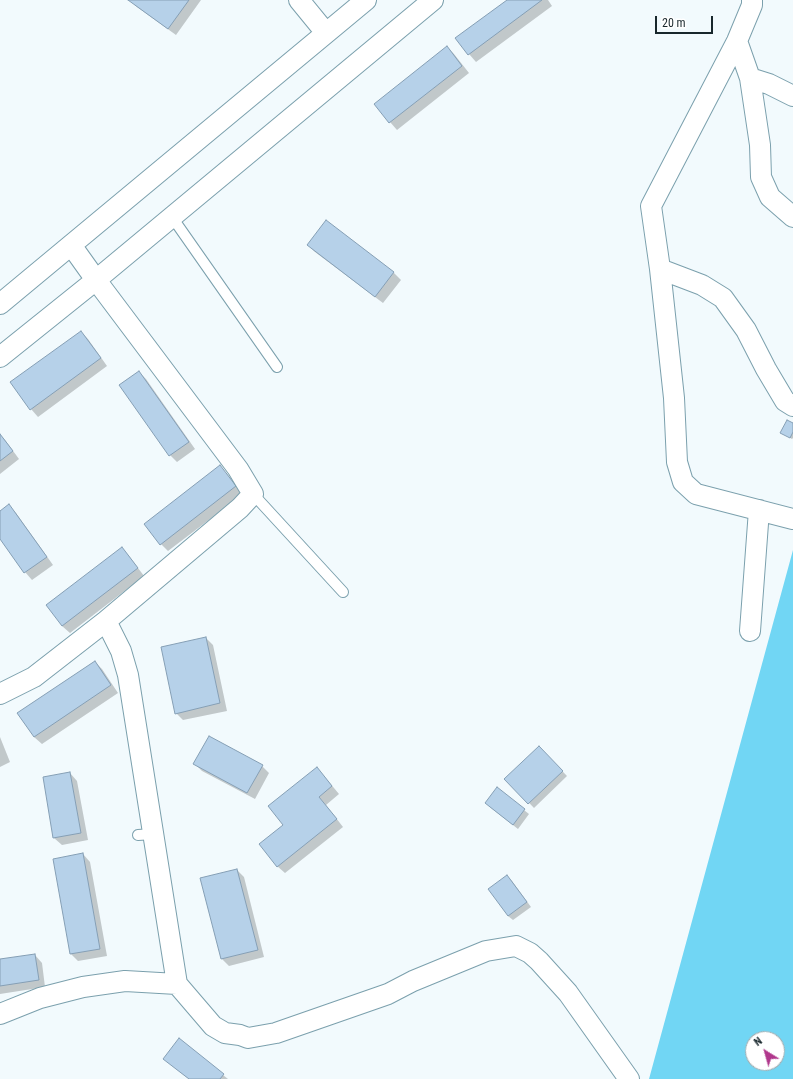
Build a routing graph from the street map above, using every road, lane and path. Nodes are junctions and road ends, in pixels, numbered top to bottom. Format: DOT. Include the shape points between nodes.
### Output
graph roads {
  1 [pos="299,0"];
  2 [pos="366,0"];
  3 [pos="433,0"];
  4 [pos="752,0"];
  5 [pos="326,33"];
  6 [pos="737,42"];
  7 [pos="750,78"];
  8 [pos="793,96"];
  9 [pos="172,217"];
  10 [pos="793,217"];
  11 [pos="71,245"];
  12 [pos="660,269"];
  13 [pos="96,280"];
  14 [pos="0,304"];
  15 [pos="0,357"];
  16 [pos="277,368"];
  17 [pos="793,406"];
  18 [pos="253,494"];
  19 [pos="759,510"];
  20 [pos="793,519"];
  21 [pos="343,592"];
  22 [pos="106,621"];
  23 [pos="750,631"];
  24 [pos="1,692"];
  25 [pos="177,984"];
  26 [pos="0,1014"];
  27 [pos="629,1079"];
  1 -- 5 [label="street"];
  2 -- 5 [label="street"];
  3 -- 9 [label="street"];
  4 -- 6 [label="street"];
  5 -- 11 [label="street"];
  6 -- 7 [label="street"];
  6 -- 12 [label="street" via="651,206"];
  7 -- 8 [label="street"];
  7 -- 10 [label="street" via="762,177 770,197"];
  9 -- 13 [label="street"];
  9 -- 16 [label="lane"];
  11 -- 13 [label="street"];
  11 -- 14 [label="street"];
  12 -- 17 [label="street" via="702,286 723,298 746,330 785,401"];
  12 -- 19 [label="street" via="674,398 677,462 683,482 696,494"];
  13 -- 15 [label="street"];
  13 -- 18 [label="street" via="238,469"];
  18 -- 21 [label="lane"];
  18 -- 22 [label="street" via="240,508"];
  19 -- 20 [label="street"];
  19 -- 23 [label="street"];
  22 -- 24 [label="street" via="34,676"];
  22 -- 25 [label="street" via="121,651 128,675 146,834"];
  25 -- 26 [label="street" via="125,982 83,987 40,998"];
  25 -- 27 [label="street" via="213,1026 225,1033 248,1038 276,1033 388,994 486,950 516,946 535,957 568,993"];
}
